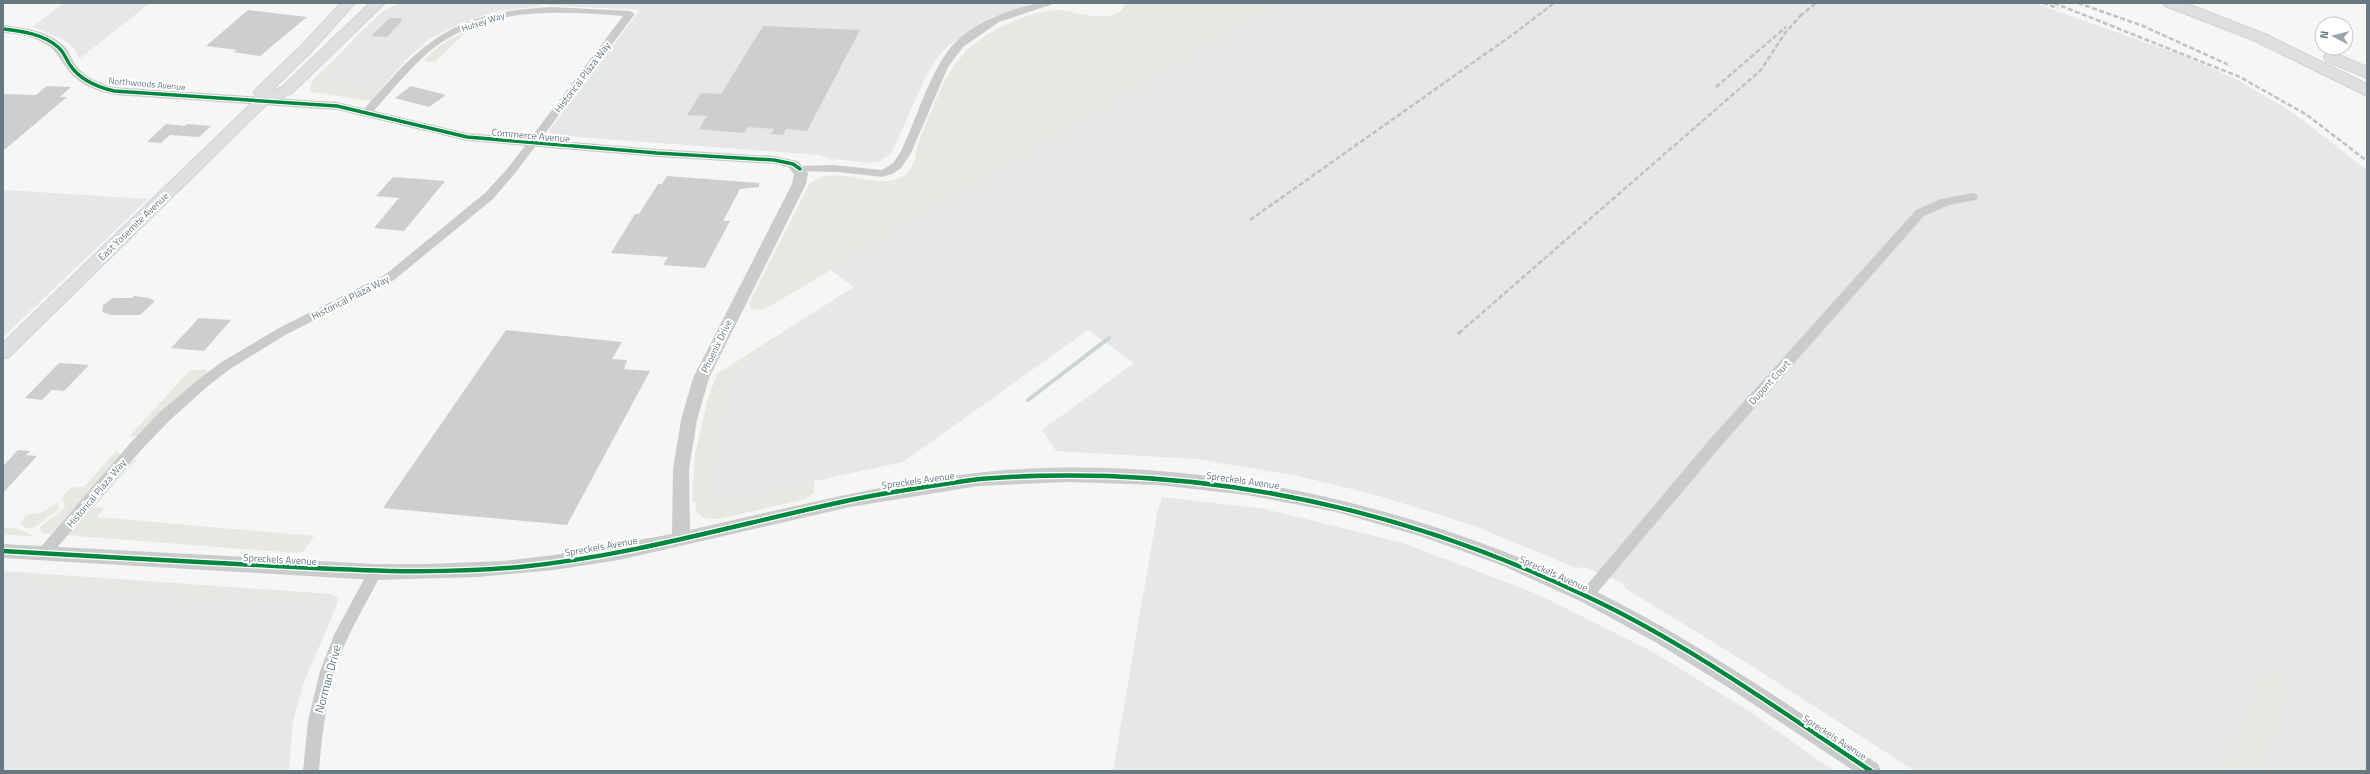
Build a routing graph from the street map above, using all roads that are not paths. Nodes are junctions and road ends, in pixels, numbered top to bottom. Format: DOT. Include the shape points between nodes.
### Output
graph roads {
  1 [pos="348,3"];
  2 [pos="378,3"];
  3 [pos="1051,3"];
  4 [pos="2171,3"];
  5 [pos="2194,3"];
  6 [pos="2204,3"];
  7 [pos="630,14"];
  8 [pos="5,31"];
  9 [pos="2367,73"];
  10 [pos="2367,79"];
  11 [pos="2367,91"];
  12 [pos="263,100"];
  13 [pos="367,112"];
  14 [pos="533,143"];
  15 [pos="800,169"];
  16 [pos="1972,197"];
  17 [pos="3,353"];
  18 [pos="681,538"];
  19 [pos="3,551"];
  20 [pos="44,553"];
  21 [pos="375,572"];
  22 [pos="1586,596"];
  23 [pos="311,771"];
  24 [pos="1871,771"];
  1 -- 12 [label="main road, East Yosemite Avenue" via="305,50 261,92"];
  2 -- 12 [label="main road, East Yosemite Avenue" via="287,90"];
  3 -- 15 [label="street" via="996,21 978,30 958,46 942,69 910,144 893,168 879,173"];
  4 -- 11 [label="highway" via="2258,37"];
  5 -- 10 [label="highway"];
  6 -- 9 [label="highway"];
  7 -- 13 [label="street, Hulsey Way" via="548,9 523,11 497,16 459,29 428,48"];
  7 -- 14 [label="street, Historical Plaza Way"];
  8 -- 12 [label="street, Northwoods Avenue" via="32,34 53,42 64,53 76,72 102,88 114,92"];
  12 -- 13 [label="street, Commerce Avenue" via="337,106"];
  12 -- 17 [label="main road, East Yosemite Avenue"];
  13 -- 14 [label="street, Commerce Avenue" via="468,137"];
  14 -- 15 [label="street, Commerce Avenue" via="774,160 793,164"];
  14 -- 20 [label="street, Historical Plaza Way" via="498,187 390,278 283,330 225,366 203,383 136,445"];
  15 -- 18 [label="street, Phoenix Drive" via="799,184 701,378 689,420 682,469"];
  16 -- 22 [label="street, Dupont Court" via="1946,201 1920,213 1716,442"];
  18 -- 21 [label="street, Spreckels Avenue" via="579,559 505,568 433,573"];
  18 -- 22 [label="street, Spreckels Avenue" via="890,492 958,482 1102,474 1157,477 1244,487 1308,498 1388,519 1484,551"];
  19 -- 20 [label="street, Spreckels Avenue"];
  20 -- 21 [label="street, Spreckels Avenue"];
  21 -- 23 [label="street, Norman Drive" via="338,641 313,744"];
  22 -- 24 [label="street, Spreckels Avenue" via="1733,680"];
}
